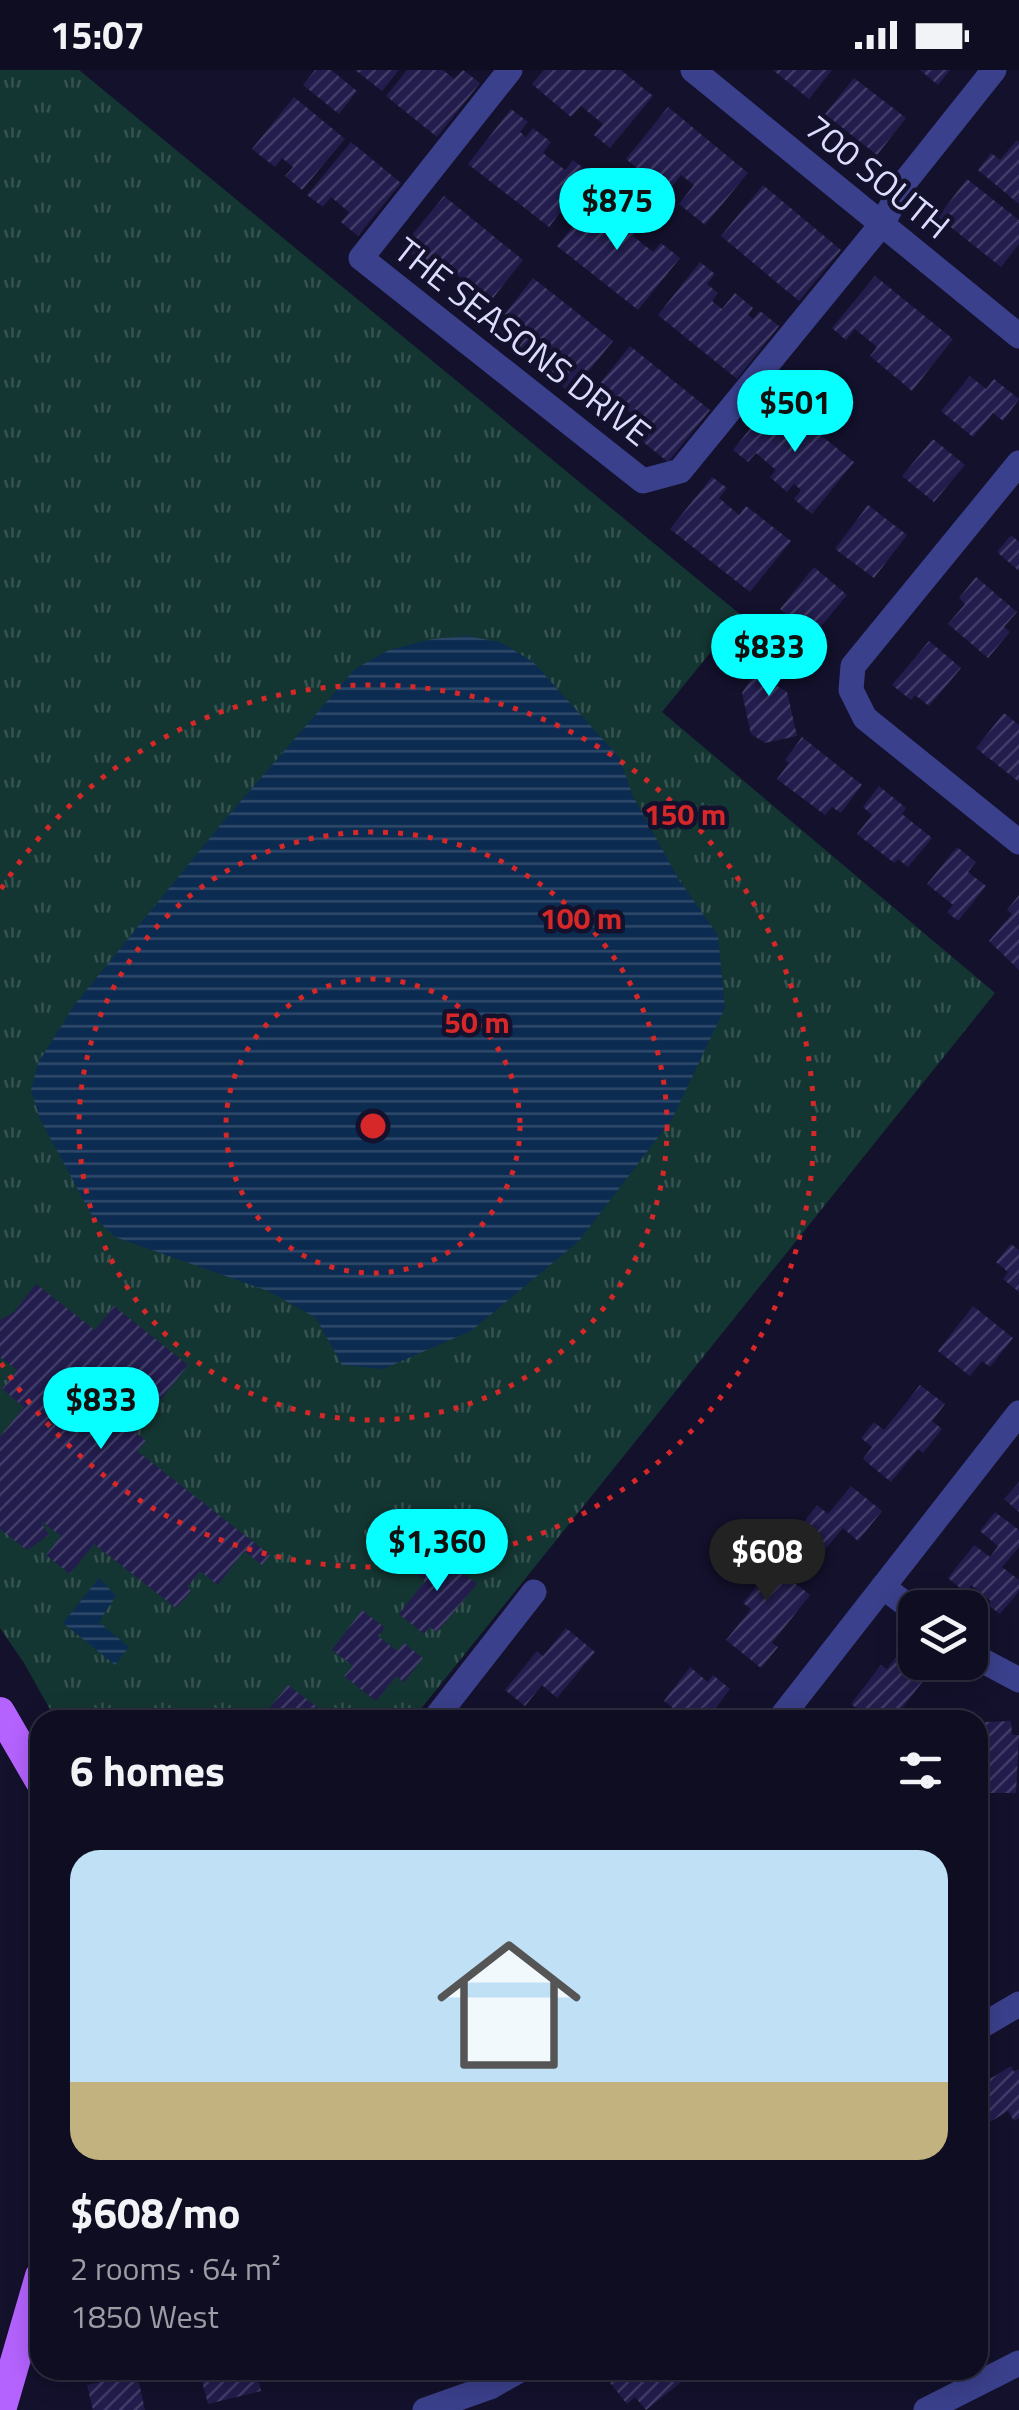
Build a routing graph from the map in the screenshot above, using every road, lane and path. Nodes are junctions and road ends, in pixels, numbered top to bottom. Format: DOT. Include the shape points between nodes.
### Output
graph roads {
  1 [pos="510,70"];
  2 [pos="693,70"];
  3 [pos="994,70"];
  4 [pos="882,224"];
  5 [pos="1019,336"];
  6 [pos="1019,463"];
  7 [pos="1019,842"];
  8 [pos="1019,1413"];
  9 [pos="883,1586"];
  10 [pos="534,1592"];
  11 [pos="898,1598"];
  12 [pos="988,1664"];
  13 [pos="1019,1680"];
  14 [pos="442,1710"];
  15 [pos="786,1710"];
  16 [pos="0,1712"];
  17 [pos="30,1764"];
  18 [pos="1019,2004"];
  19 [pos="988,2022"];
  20 [pos="30,2310"];
  21 [pos="1019,2363"];
  22 [pos="988,2379"];
  23 [pos="502,2380"];
  24 [pos="985,2380"];
  25 [pos="1,2410"];
  26 [pos="425,2410"];
  27 [pos="926,2410"];
  1 -- 4 [label="street, THE SEASONS DRIVE" via="361,258 643,481 680,471"];
  2 -- 4 [label="street, 700 SOUTH"];
  3 -- 4 [label="street" via="904,183"];
  4 -- 5 [label="street, 700 SOUTH"];
  6 -- 7 [label="street" via="854,666 851,690 864,718"];
  8 -- 9 [label="street"];
  9 -- 11 [label="street"];
  9 -- 15 [label="street"];
  10 -- 14 [label="street"];
  12 -- 13 [label="street"];
  16 -- 17 [label="main road"];
  18 -- 19 [label="street"];
  20 -- 25 [label="main road"];
  21 -- 22 [label="street"];
  23 -- 26 [label="street"];
  24 -- 27 [label="street"];
}
